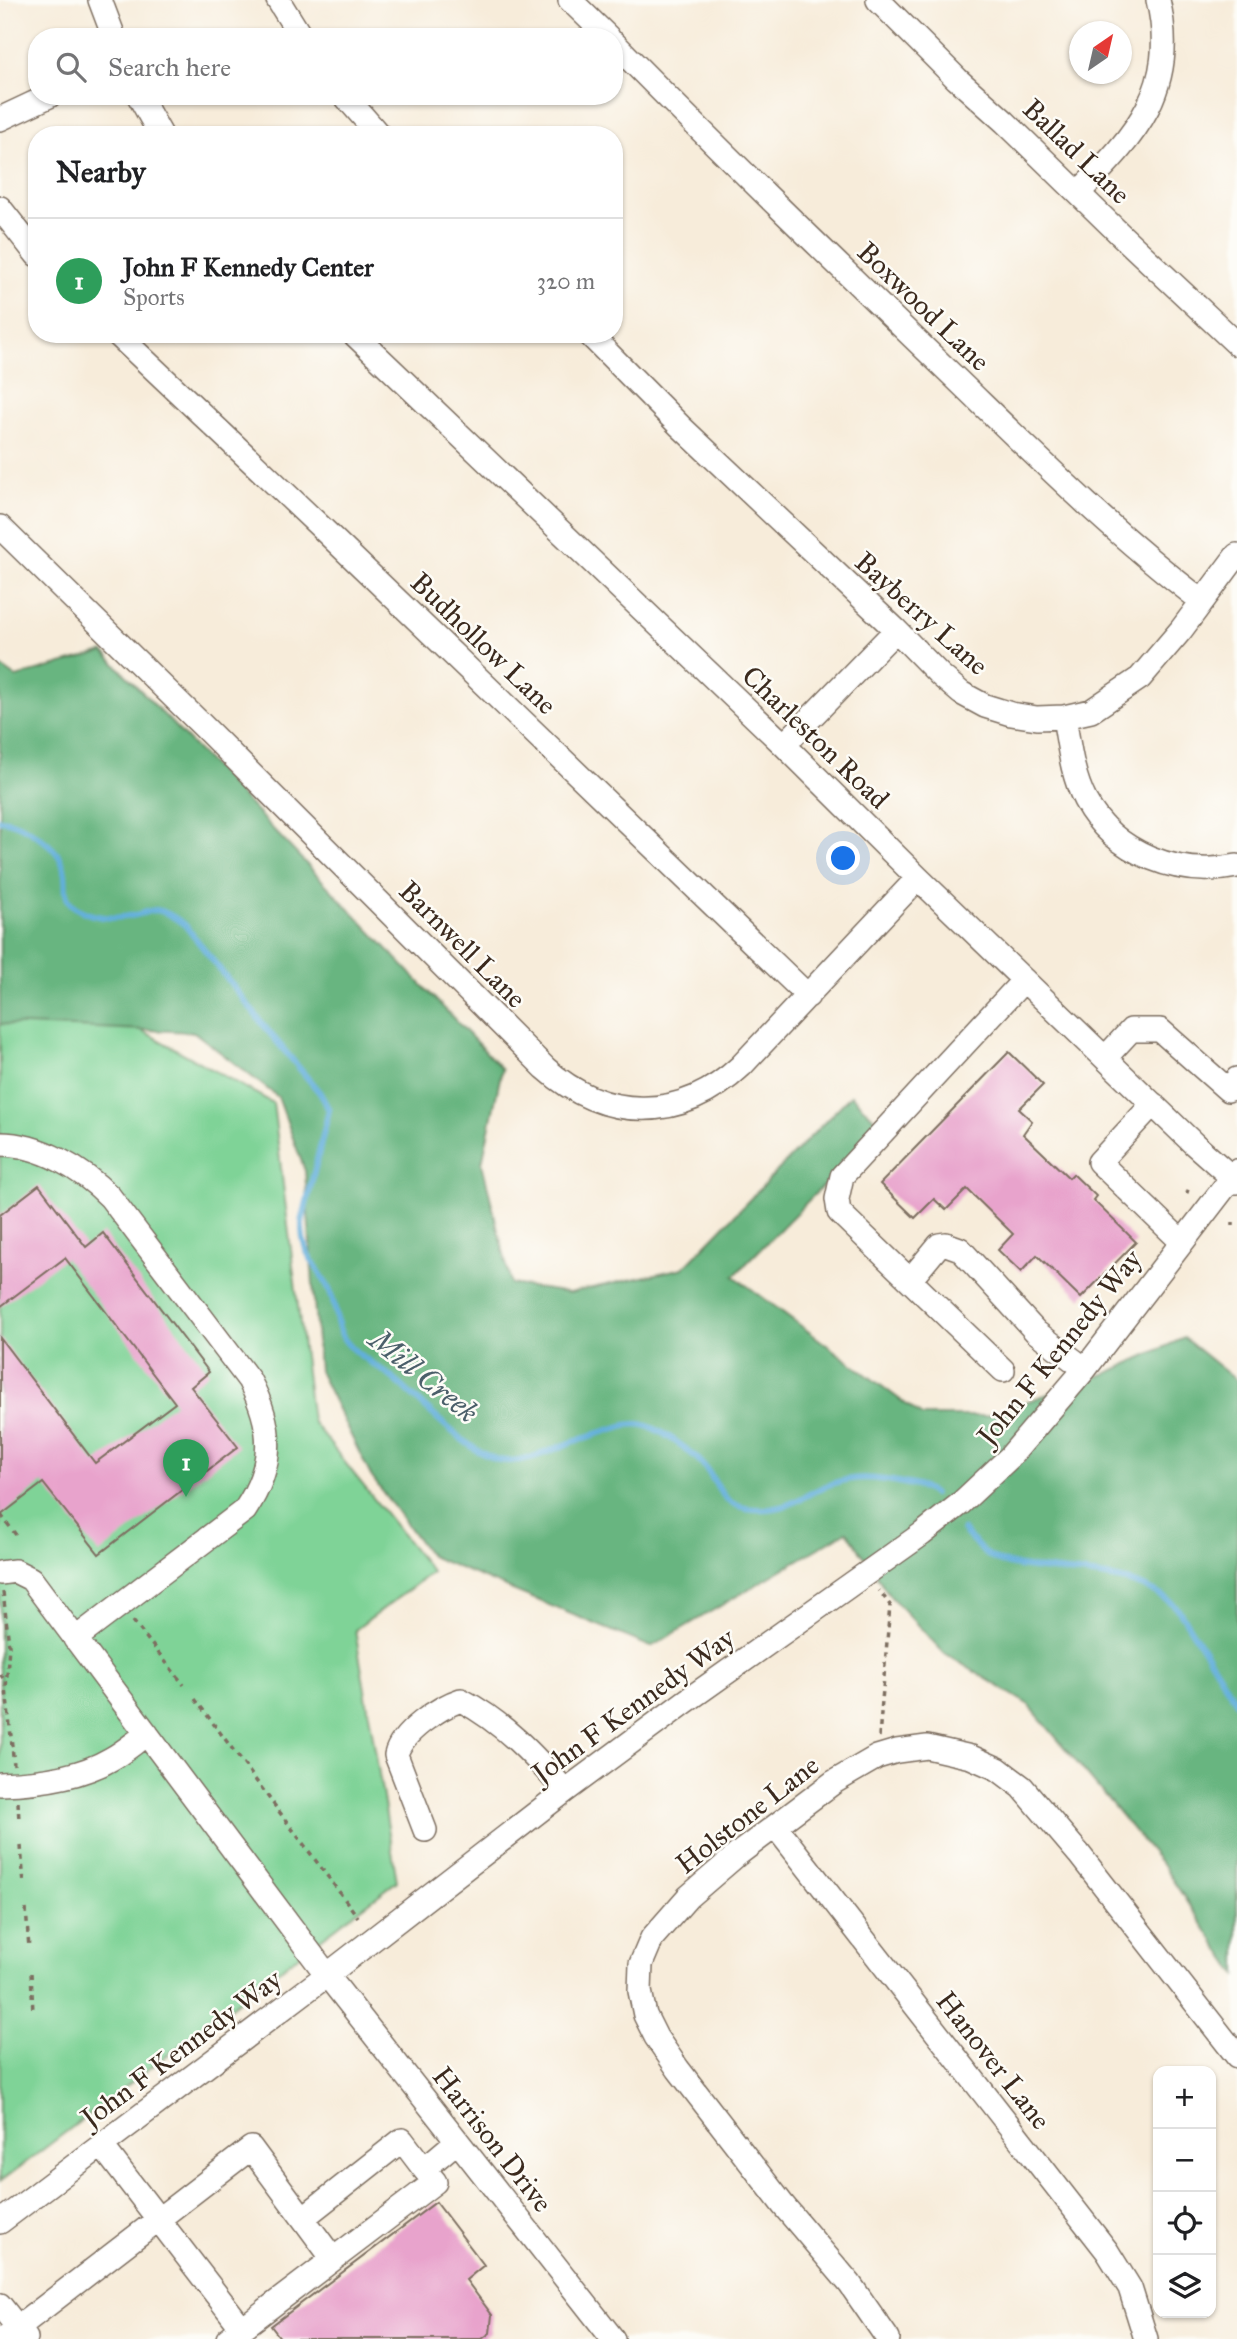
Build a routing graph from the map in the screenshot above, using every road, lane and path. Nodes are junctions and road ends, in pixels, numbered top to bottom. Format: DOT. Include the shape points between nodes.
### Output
graph roads {
  1 [pos="100,0"];
  2 [pos="278,0"];
  3 [pos="570,0"];
  4 [pos="878,0"];
  5 [pos="1158,0"];
  6 [pos="111,28"];
  7 [pos="295,28"];
  8 [pos="599,28"];
  9 [pos="623,52"];
  10 [pos="30,105"];
  11 [pos="144,105"];
  12 [pos="353,105"];
  13 [pos="0,119"];
  14 [pos="156,126"];
  15 [pos="371,126"];
  16 [pos="1078,193"];
  17 [pos="0,208"];
  18 [pos="28,244"];
  19 [pos="126,343"];
  20 [pos="363,343"];
  21 [pos="598,343"];
  22 [pos="1237,344"];
  23 [pos="0,527"];
  24 [pos="1237,555"];
  25 [pos="1202,601"];
  26 [pos="896,630"];
  27 [pos="1064,717"];
  28 [pos="784,745"];
  29 [pos="1237,866"];
  30 [pos="918,878"];
  31 [pos="1024,980"];
  32 [pos="808,996"];
  33 [pos="1105,1058"];
  34 [pos="1237,1079"];
  35 [pos="1153,1104"];
  36 [pos="0,1144"];
  37 [pos="1235,1177"];
  38 [pos="1182,1242"];
  39 [pos="910,1280"];
  40 [pos="1085,1369"];
  41 [pos="1003,1370"];
  42 [pos="1,1515"];
  43 [pos="16,1535"];
  44 [pos="1,1579"];
  45 [pos="879,1590"];
  46 [pos="127,1613"];
  47 [pos="75,1639"];
  48 [pos="0,1674"];
  49 [pos="7,1683"];
  50 [pos="184,1685"];
  51 [pos="195,1699"];
  52 [pos="147,1734"];
  53 [pos="877,1756"];
  54 [pos="11,1783"];
  55 [pos="565,1791"];
  56 [pos="19,1821"];
  57 [pos="776,1827"];
  58 [pos="425,1830"];
  59 [pos="21,1846"];
  60 [pos="24,1885"];
  61 [pos="26,1909"];
  62 [pos="358,1917"];
  63 [pos="29,1948"];
  64 [pos="31,1973"];
  65 [pos="327,1975"];
  66 [pos="33,2012"];
  67 [pos="1237,2056"];
  68 [pos="456,2142"];
  69 [pos="102,2146"];
  70 [pos="424,2169"];
  71 [pos="303,2218"];
  72 [pos="158,2219"];
  73 [pos="0,2222"];
  74 [pos="333,2259"];
  75 [pos="0,2305"];
  76 [pos="235,2334"];
  77 [pos="16,2335"];
  78 [pos="613,2339"];
  79 [pos="888,2339"];
  80 [pos="1146,2339"];
  1 -- 6 [label="street"];
  2 -- 7 [label="street"];
  3 -- 8 [label="street"];
  4 -- 16 [label="street, Ballad Lane"];
  5 -- 16 [label="street" via="1163,38 1155,93 1131,137"];
  9 -- 25 [label="street, Boxwood Lane" via="1064,484"];
  10 -- 13 [label="street"];
  11 -- 14 [label="street"];
  12 -- 15 [label="street"];
  16 -- 22 [label="street, Ballad Lane"];
  17 -- 18 [label="street"];
  19 -- 32 [label="street, Budhollow Lane"];
  20 -- 28 [label="street, Charleston Road"];
  21 -- 26 [label="street, Bayberry Lane"];
  23 -- 32 [label="street, Barnwell Lane" via="572,1090 626,1108 666,1106 701,1095 728,1078"];
  24 -- 25 [label="street, Bayberry Lane"];
  25 -- 27 [label="street, Bayberry Lane" via="1140,678 1091,711"];
  26 -- 27 [label="street, Bayberry Lane" via="961,693 985,706 1011,715"];
  26 -- 28 [label="street"];
  27 -- 29 [label="street" via="1071,759 1085,800 1115,836 1158,862 1209,870"];
  28 -- 30 [label="street, Charleston Road"];
  30 -- 31 [label="street, Charleston Road"];
  30 -- 32 [label="street, Barnwell Lane"];
  31 -- 33 [label="street, Charleston Road"];
  31 -- 39 [label="street" via="842,1177 839,1212"];
  33 -- 34 [label="street" via="1131,1030 1160,1030 1228,1090"];
  33 -- 35 [label="street, Charleston Road"];
  35 -- 37 [label="street, Charleston Road"];
  35 -- 38 [label="street" via="1099,1162"];
  36 -- 47 [label="street" via="51,1157 87,1176 110,1196 249,1380 263,1411 269,1441 265,1470 244,1510"];
  37 -- 38 [label="street, John F Kennedy Way"];
  38 -- 40 [label="street, John F Kennedy Way"];
  39 -- 40 [label="street" via="939,1245 960,1249 1036,1332"];
  39 -- 41 [label="street"];
  40 -- 55 [label="street, John F Kennedy Way" via="1009,1458 950,1512"];
  42 -- 43 [label="path"];
  44 -- 47 [label="street, Harrison Drive" via="15,1571 31,1579"];
  44 -- 49 [label="path" via="9,1644"];
  45 -- 53 [label="path" via="890,1605"];
  46 -- 50 [label="path"];
  47 -- 52 [label="street, Harrison Drive"];
  48 -- 49 [label="path"];
  49 -- 54 [label="path"];
  51 -- 62 [label="path"];
  52 -- 54 [label="street" via="110,1760 84,1771"];
  52 -- 65 [label="street, Harrison Drive"];
  53 -- 57 [label="street, Holstone Lane"];
  53 -- 67 [label="street, Holstone Lane" via="913,1748 943,1749 999,1769 1022,1787"];
  54 -- 56 [label="path"];
  55 -- 58 [label="street" via="528,1748 461,1700 449,1704 398,1745 396,1755"];
  55 -- 65 [label="street, John F Kennedy Way"];
  57 -- 79 [label="street, Holstone Lane" via="688,1897 652,1938 641,1964 645,2015 678,2069 850,2284"];
  57 -- 80 [label="street, Hanover Lane" via="1107,2251 1130,2288"];
  59 -- 60 [label="path"];
  61 -- 63 [label="path"];
  64 -- 66 [label="path"];
  65 -- 68 [label="street, Harrison Drive"];
  65 -- 69 [label="street, John F Kennedy Way"];
  68 -- 70 [label="street"];
  68 -- 78 [label="street, Harrison Drive"];
  69 -- 72 [label="street"];
  69 -- 73 [label="street, John F Kennedy Way"];
  70 -- 71 [label="street" via="402,2140"];
  70 -- 74 [label="street" via="435,2182"];
  71 -- 72 [label="street" via="251,2148"];
  71 -- 74 [label="street"];
  72 -- 76 [label="street"];
  72 -- 77 [label="street"];
  74 -- 76 [label="street"];
  75 -- 77 [label="street"];
}
